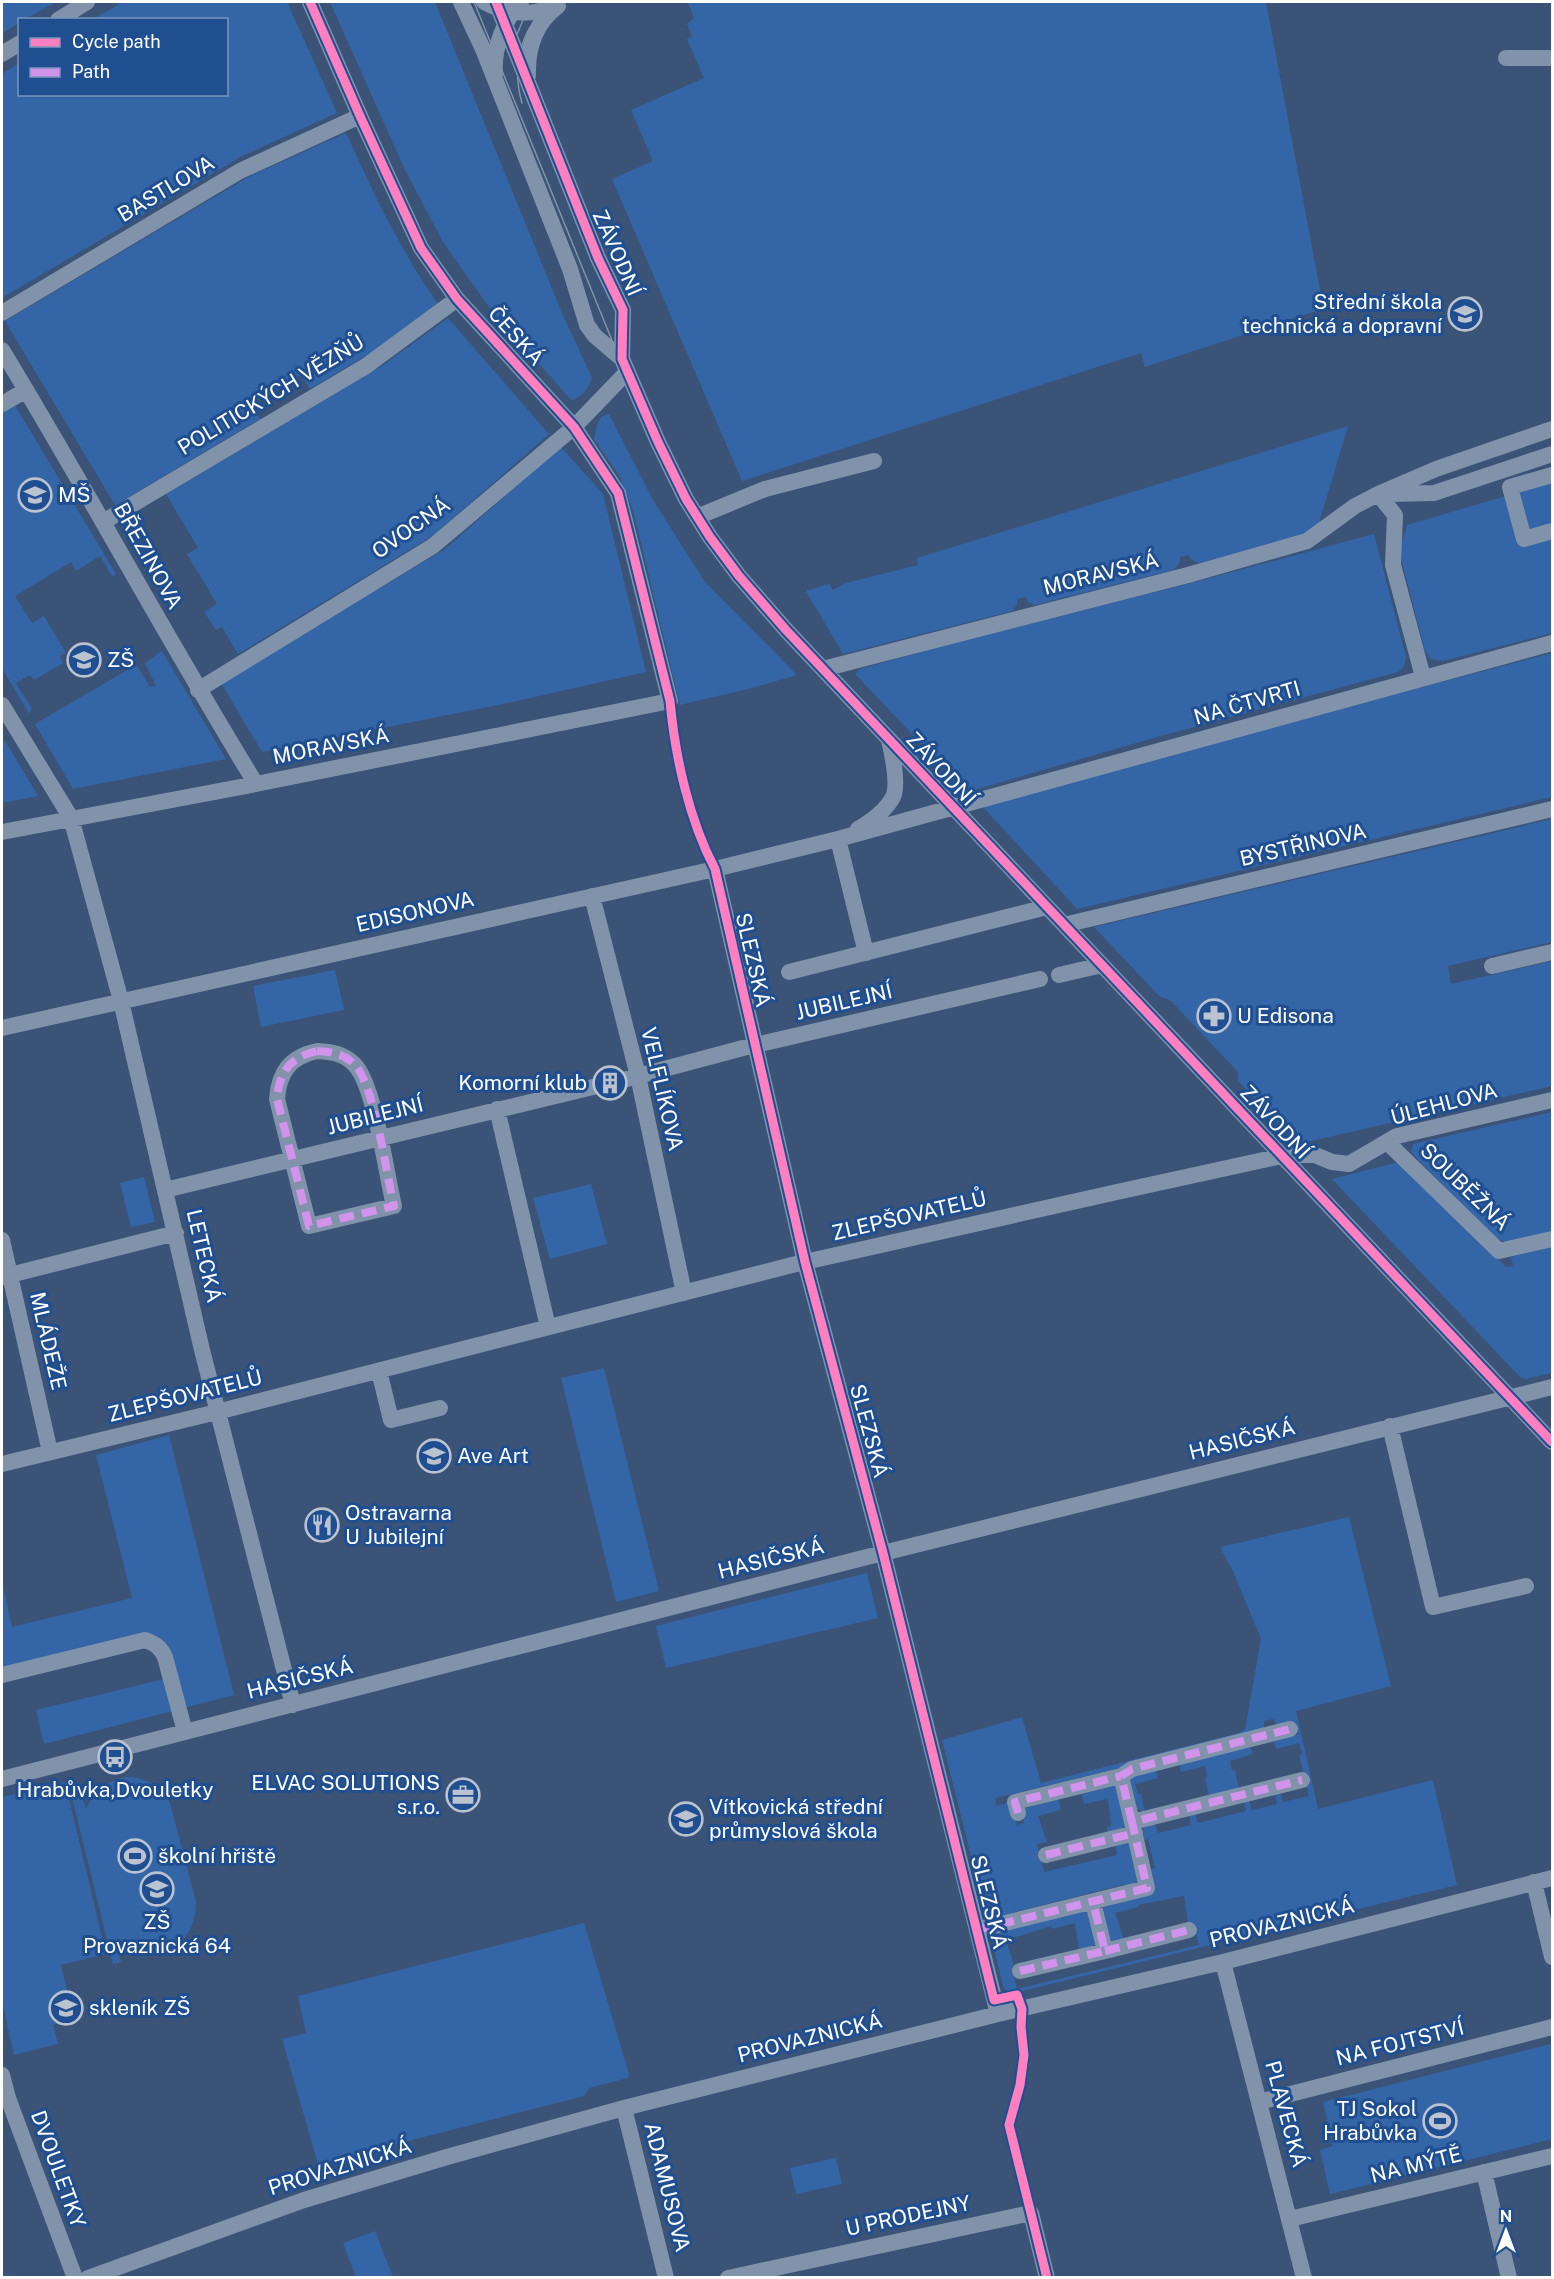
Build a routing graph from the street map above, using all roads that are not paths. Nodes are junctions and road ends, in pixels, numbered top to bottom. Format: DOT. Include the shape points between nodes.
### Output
graph roads {
  1 [pos="87,2"];
  2 [pos="310,2"];
  3 [pos="461,2"];
  4 [pos="562,4"];
  5 [pos="503,8"];
  6 [pos="61,18"];
  7 [pos="18,44"];
  8 [pos="2,54"];
  9 [pos="1506,58"];
  10 [pos="1552,58"];
  11 [pos="497,86"];
  12 [pos="530,90"];
  13 [pos="360,116"];
  14 [pos="457,299"];
  15 [pos="2,313"];
  16 [pos="2,350"];
  17 [pos="624,365"];
  18 [pos="26,390"];
  19 [pos="2,404"];
  20 [pos="574,427"];
  21 [pos="1552,429"];
  22 [pos="1552,454"];
  23 [pos="874,461"];
  24 [pos="1552,475"];
  25 [pos="1378,494"];
  26 [pos="697,517"];
  27 [pos="103,522"];
  28 [pos="1552,531"];
  29 [pos="1552,643"];
  30 [pos="823,669"];
  31 [pos="1423,678"];
  32 [pos="198,690"];
  33 [pos="670,701"];
  34 [pos="2,705"];
  35 [pos="889,740"];
  36 [pos="256,784"];
  37 [pos="954,808"];
  38 [pos="1552,809"];
  39 [pos="71,818"];
  40 [pos="2,832"];
  41 [pos="838,839"];
  42 [pos="715,869"];
  43 [pos="592,896"];
  44 [pos="1047,908"];
  45 [pos="1064,925"];
  46 [pos="1552,952"];
  47 [pos="866,953"];
  48 [pos="1102,965"];
  49 [pos="1492,966"];
  50 [pos="789,972"];
  51 [pos="1059,975"];
  52 [pos="1040,979"];
  53 [pos="121,1001"];
  54 [pos="2,1028"];
  55 [pos="755,1046"];
  56 [pos="630,1078"];
  57 [pos="597,1086"];
  58 [pos="1552,1100"];
  59 [pos="497,1109"];
  60 [pos="380,1138"];
  61 [pos="1387,1143"];
  62 [pos="1282,1156"];
  63 [pos="291,1159"];
  64 [pos="165,1190"];
  65 [pos="176,1233"];
  66 [pos="1552,1239"];
  67 [pos="2,1240"];
  68 [pos="806,1262"];
  69 [pos="6,1276"];
  70 [pos="684,1293"];
  71 [pos="548,1328"];
  72 [pos="379,1371"];
  73 [pos="1552,1387"];
  74 [pos="1509,1397"];
  75 [pos="440,1408"];
  76 [pos="217,1412"];
  77 [pos="1390,1426"];
  78 [pos="1552,1442"];
  79 [pos="50,1452"];
  80 [pos="2,1464"];
  81 [pos="883,1553"];
  82 [pos="1526,1586"];
  83 [pos="2,1676"];
  84 [pos="293,1705"];
  85 [pos="1290,1729"];
  86 [pos="185,1732"];
  87 [pos="1121,1776"];
  88 [pos="2,1779"];
  89 [pos="1302,1780"];
  90 [pos="1018,1813"];
  91 [pos="1133,1828"];
  92 [pos="1046,1855"];
  93 [pos="1552,1878"];
  94 [pos="1534,1882"];
  95 [pos="1093,1902"];
  96 [pos="977,1930"];
  97 [pos="1189,1930"];
  98 [pos="1105,1951"];
  99 [pos="1552,1957"];
  100 [pos="1223,1962"];
  101 [pos="1020,1971"];
  102 [pos="998,2014"];
  103 [pos="1552,2027"];
  104 [pos="2,2075"];
  105 [pos="1259,2102"];
  106 [pos="624,2108"];
  107 [pos="1552,2156"];
  108 [pos="1484,2172"];
  109 [pos="1290,2219"];
  110 [pos="75,2277"];
  111 [pos="88,2277"];
  112 [pos="666,2277"];
  113 [pos="728,2277"];
  114 [pos="1047,2277"];
  115 [pos="1304,2277"];
  116 [pos="1509,2277"];
  1 -- 6 [label="street"];
  2 -- 13 [label="street, ČESKÁ"];
  3 -- 11 [label="street, ZÁVODNÍ"];
  4 -- 5 [label="street" via="537,12"];
  4 -- 12 [label="street" via="543,20 532,40"];
  5 -- 11 [label="street" via="494,59"];
  5 -- 12 [label="street, ZÁVODNÍ"];
  7 -- 8 [label="street"];
  9 -- 10 [label="street"];
  11 -- 17 [label="street, ZÁVODNÍ" via="570,269 587,324"];
  12 -- 17 [label="street, ZÁVODNÍ" via="623,310"];
  13 -- 14 [label="street, ČESKÁ" via="421,248"];
  13 -- 15 [label="street, BASTLOVA" via="240,171"];
  14 -- 20 [label="street, ČESKÁ"];
  14 -- 27 [label="street, POLITICKÝCH VĚZŇŮ" via="366,366"];
  16 -- 18 [label="street, BŘEZINOVA"];
  17 -- 20 [label="street, OVOCNÁ"];
  17 -- 26 [label="street, ZÁVODNÍ"];
  18 -- 19 [label="street"];
  18 -- 27 [label="street, BŘEZINOVA"];
  20 -- 32 [label="street, OVOCNÁ" via="433,546"];
  20 -- 33 [label="street, ČESKÁ" via="618,492"];
  21 -- 25 [label="street, MORAVSKÁ" via="1436,469"];
  22 -- 25 [label="street" via="1434,493"];
  23 -- 26 [label="street" via="765,489"];
  24 -- 28 [label="street" via="1510,488 1524,539"];
  25 -- 30 [label="street, MORAVSKÁ" via="1307,541"];
  25 -- 31 [label="street" via="1395,515 1393,565"];
  26 -- 30 [label="street, ZÁVODNÍ" via="746,585"];
  27 -- 32 [label="street, BŘEZINOVA"];
  29 -- 31 [label="street, NA ČTVRTI"];
  30 -- 35 [label="street, ZÁVODNÍ"];
  31 -- 37 [label="street, NA ČTVRTI"];
  32 -- 36 [label="street, BŘEZINOVA"];
  33 -- 36 [label="street, MORAVSKÁ"];
  34 -- 39 [label="street, LETECKÁ"];
  35 -- 37 [label="street, ZÁVODNÍ"];
  35 -- 41 [label="street, EDISONOVA" via="894,796 871,822"];
  36 -- 39 [label="street, MORAVSKÁ"];
  37 -- 41 [label="street, EDISONOVA"];
  37 -- 44 [label="street, ZÁVODNÍ"];
  38 -- 45 [label="street, BYSTŘINOVA"];
  39 -- 40 [label="street, MORAVSKÁ"];
  39 -- 53 [label="street, LETECKÁ"];
  41 -- 42 [label="street, EDISONOVA"];
  41 -- 47 [label="street"];
  42 -- 43 [label="street, EDISONOVA"];
  42 -- 55 [label="street, SLEZSKÁ"];
  43 -- 53 [label="street, EDISONOVA"];
  43 -- 56 [label="street, VELFLÍKOVA"];
  44 -- 45 [label="street, ZÁVODNÍ"];
  44 -- 47 [label="street"];
  45 -- 48 [label="street, ZÁVODNÍ"];
  46 -- 49 [label="street"];
  47 -- 50 [label="street"];
  48 -- 51 [label="street"];
  48 -- 62 [label="street, ZÁVODNÍ"];
  52 -- 55 [label="street, JUBILEJNÍ"];
  53 -- 54 [label="street, EDISONOVA"];
  53 -- 64 [label="street, LETECKÁ"];
  55 -- 56 [label="street, JUBILEJNÍ"];
  55 -- 68 [label="street, SLEZSKÁ"];
  56 -- 70 [label="street, VELFLÍKOVA"];
  57 -- 59 [label="street, JUBILEJNÍ"];
  58 -- 61 [label="street, ÚLEHLOVA" via="1397,1136"];
  59 -- 60 [label="street, JUBILEJNÍ"];
  59 -- 71 [label="street"];
  60 -- 63 [label="street, JUBILEJNÍ"];
  60 -- 63 [label="street" via="394,1206 319,1224 309,1226"];
  60 -- 63 [label="street" via="366,1082 354,1064 336,1052 312,1052 288,1066 279,1082 277,1099"];
  61 -- 62 [label="street, ÚLEHLOVA" via="1349,1164 1315,1155"];
  61 -- 66 [label="street, SOUBĚŽNÁ" via="1499,1251"];
  62 -- 68 [label="street, ZLEPŠOVATELŮ"];
  62 -- 74 [label="street, ZÁVODNÍ"];
  63 -- 64 [label="street, JUBILEJNÍ"];
  64 -- 65 [label="street, LETECKÁ"];
  65 -- 69 [label="street"];
  65 -- 76 [label="street, LETECKÁ"];
  67 -- 69 [label="street, MLÁDEŽE"];
  68 -- 70 [label="street, ZLEPŠOVATELŮ"];
  68 -- 81 [label="street, SLEZSKÁ"];
  69 -- 79 [label="street, MLÁDEŽE"];
  70 -- 71 [label="street, ZLEPŠOVATELŮ"];
  71 -- 72 [label="street, ZLEPŠOVATELŮ"];
  72 -- 75 [label="street" via="391,1420"];
  72 -- 76 [label="street, ZLEPŠOVATELŮ"];
  73 -- 74 [label="street, HASIČSKÁ"];
  74 -- 77 [label="street, HASIČSKÁ"];
  74 -- 78 [label="street, ZÁVODNÍ"];
  76 -- 79 [label="street, ZLEPŠOVATELŮ"];
  76 -- 84 [label="street, LETECKÁ"];
  77 -- 81 [label="street, HASIČSKÁ"];
  77 -- 82 [label="street" via="1433,1607"];
  79 -- 80 [label="street, ZLEPŠOVATELŮ"];
  81 -- 84 [label="street, HASIČSKÁ"];
  81 -- 96 [label="street, SLEZSKÁ"];
  83 -- 86 [label="street" via="145,1641 154,1643 165,1657"];
  84 -- 86 [label="street, HASIČSKÁ"];
  85 -- 87 [label="street"];
  86 -- 88 [label="street, HASIČSKÁ"];
  87 -- 90 [label="street" via="1015,1802"];
  87 -- 91 [label="street"];
  89 -- 91 [label="street"];
  91 -- 92 [label="street"];
  91 -- 95 [label="street" via="1147,1888"];
  93 -- 94 [label="street, PROVAZNICKÁ"];
  94 -- 99 [label="street"];
  94 -- 100 [label="street, PROVAZNICKÁ"];
  95 -- 96 [label="street"];
  95 -- 98 [label="street"];
  96 -- 102 [label="street, SLEZSKÁ"];
  97 -- 98 [label="street"];
  98 -- 101 [label="street"];
  100 -- 102 [label="street, PROVAZNICKÁ"];
  100 -- 105 [label="street, PLAVECKÁ"];
  102 -- 106 [label="street, PROVAZNICKÁ"];
  103 -- 105 [label="street, NA FOJTSTVÍ"];
  104 -- 110 [label="street, DVOULETKY"];
  105 -- 109 [label="street, PLAVECKÁ"];
  106 -- 111 [label="street, PROVAZNICKÁ" via="304,2200"];
  106 -- 112 [label="street, ADAMUSOVA"];
  107 -- 108 [label="street, NA MÝTĚ"];
  108 -- 109 [label="street, NA MÝTĚ"];
  108 -- 116 [label="street"];
  109 -- 115 [label="street, PLAVECKÁ"];
  113 -- 114 [label="street, U PRODEJNY" via="1031,2213"];
}
